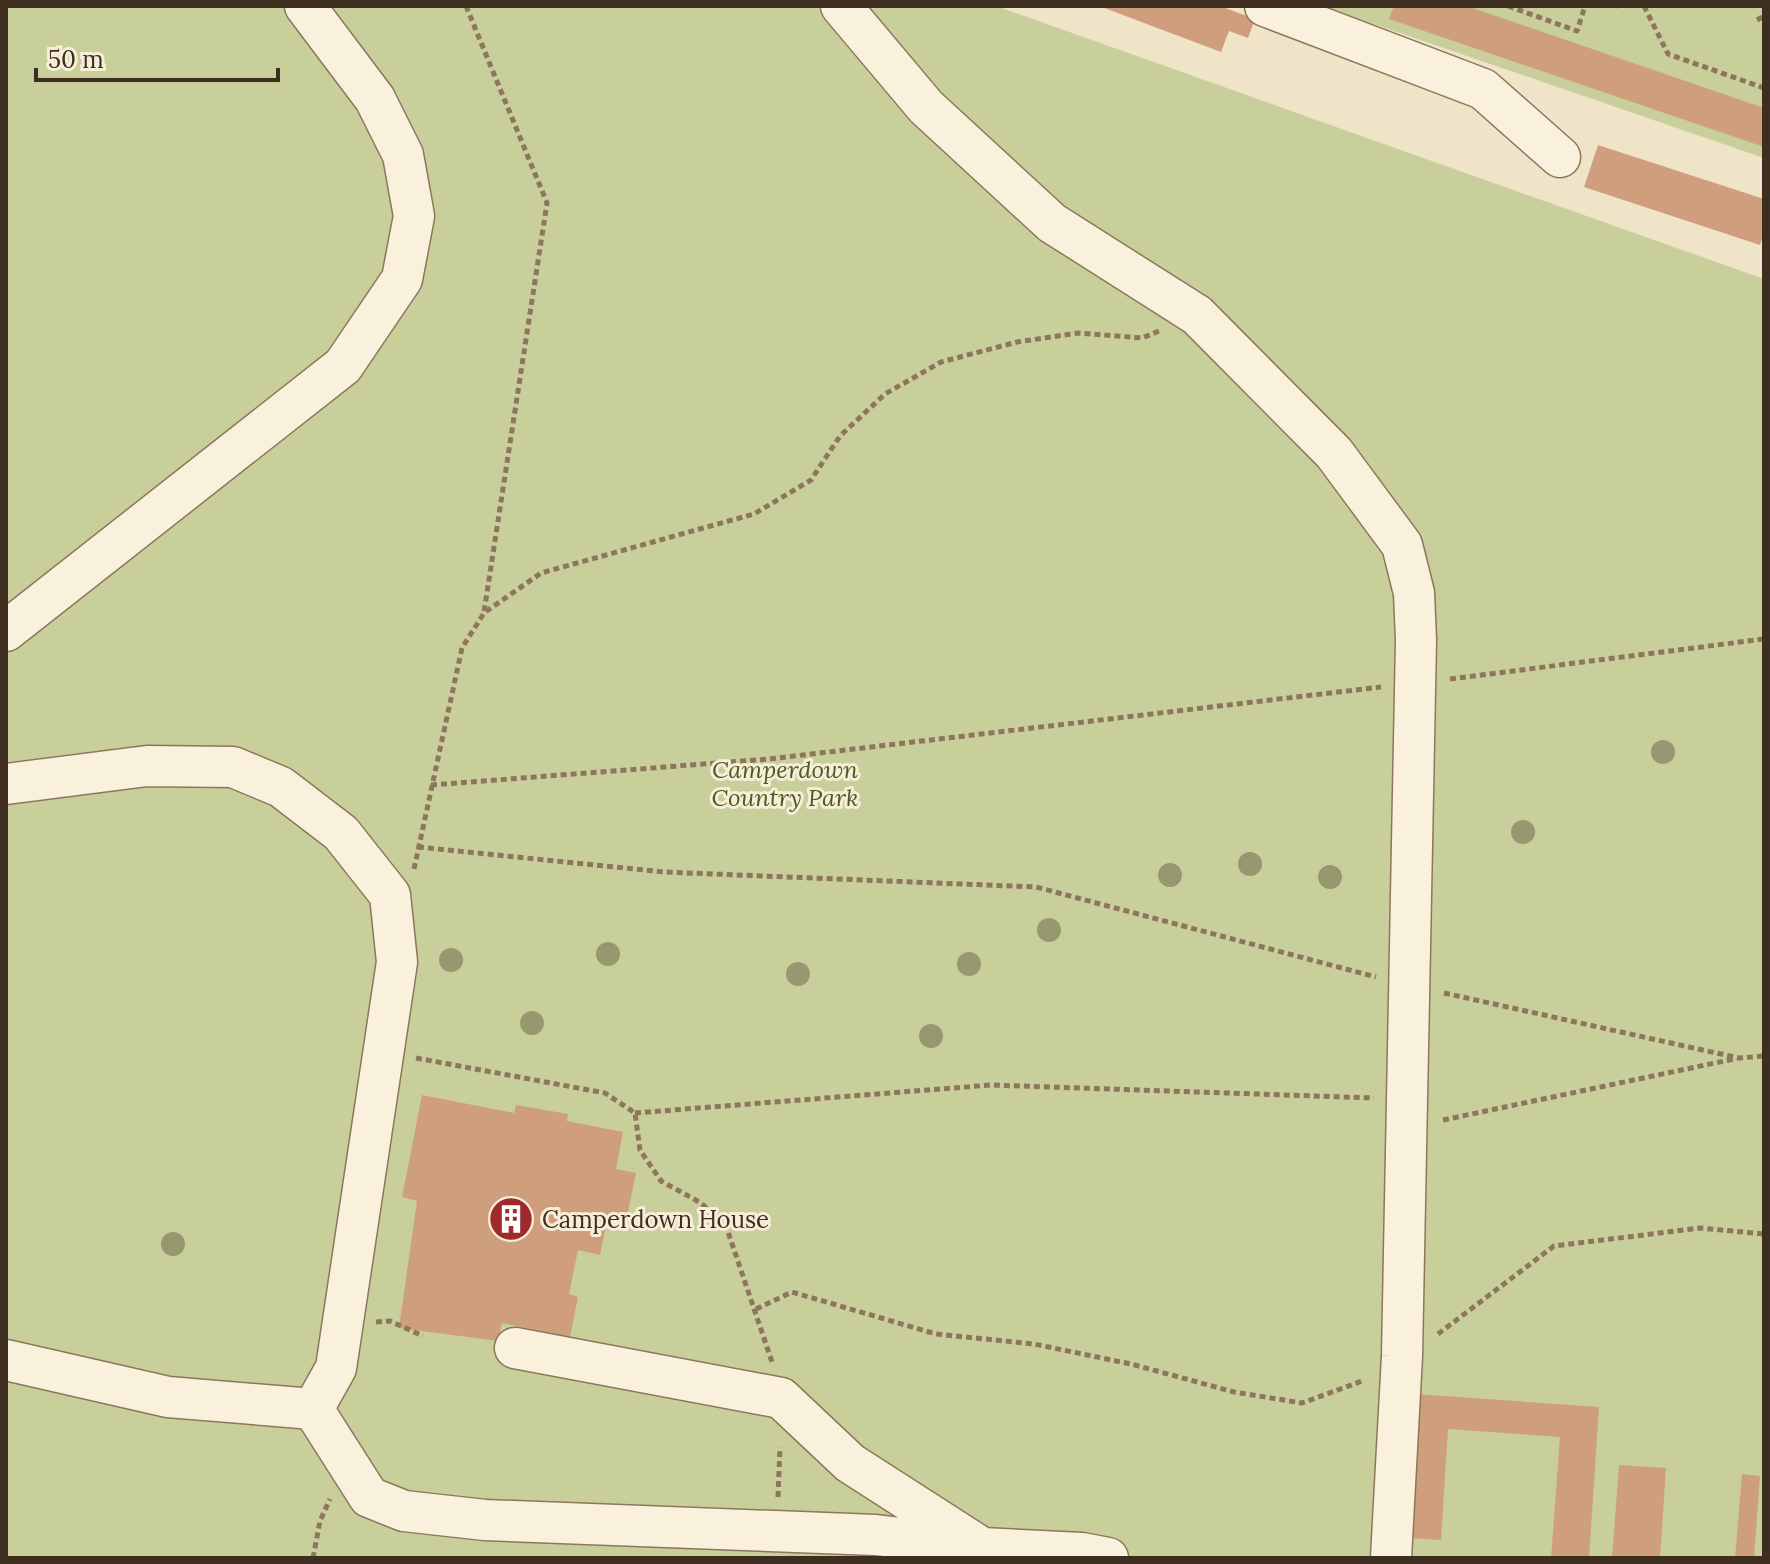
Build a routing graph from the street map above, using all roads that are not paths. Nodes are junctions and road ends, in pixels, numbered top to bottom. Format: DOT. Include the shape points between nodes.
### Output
graph roads {
  1 [pos="305,6"];
  2 [pos="841,6"];
  3 [pos="1265,6"];
  4 [pos="1560,157"];
  5 [pos="6,631"];
  6 [pos="6,784"];
  7 [pos="515,1348"];
  8 [pos="6,1360"];
  9 [pos="313,1409"];
  10 [pos="977,1553"];
  11 [pos="1108,1558"];
  12 [pos="1391,1558"];
  1 -- 5 [label="lane" via="375,99 403,155 414,216 402,279 343,366"];
  2 -- 12 [label="lane" via="926,107 1052,223 1197,315 1334,453 1402,545 1414,593 1415,683 1402,1356"];
  3 -- 4 [label="lane" via="1483,89"];
  6 -- 9 [label="lane" via="147,766 233,767 281,787 341,833 390,895 397,962 384,1053 336,1368"];
  7 -- 10 [label="lane" via="781,1398 850,1463"];
  8 -- 9 [label="lane" via="168,1397"];
  9 -- 10 [label="lane" via="369,1497 404,1511 485,1520 876,1535"];
  10 -- 11 [label="lane" via="1082,1553"];
}
